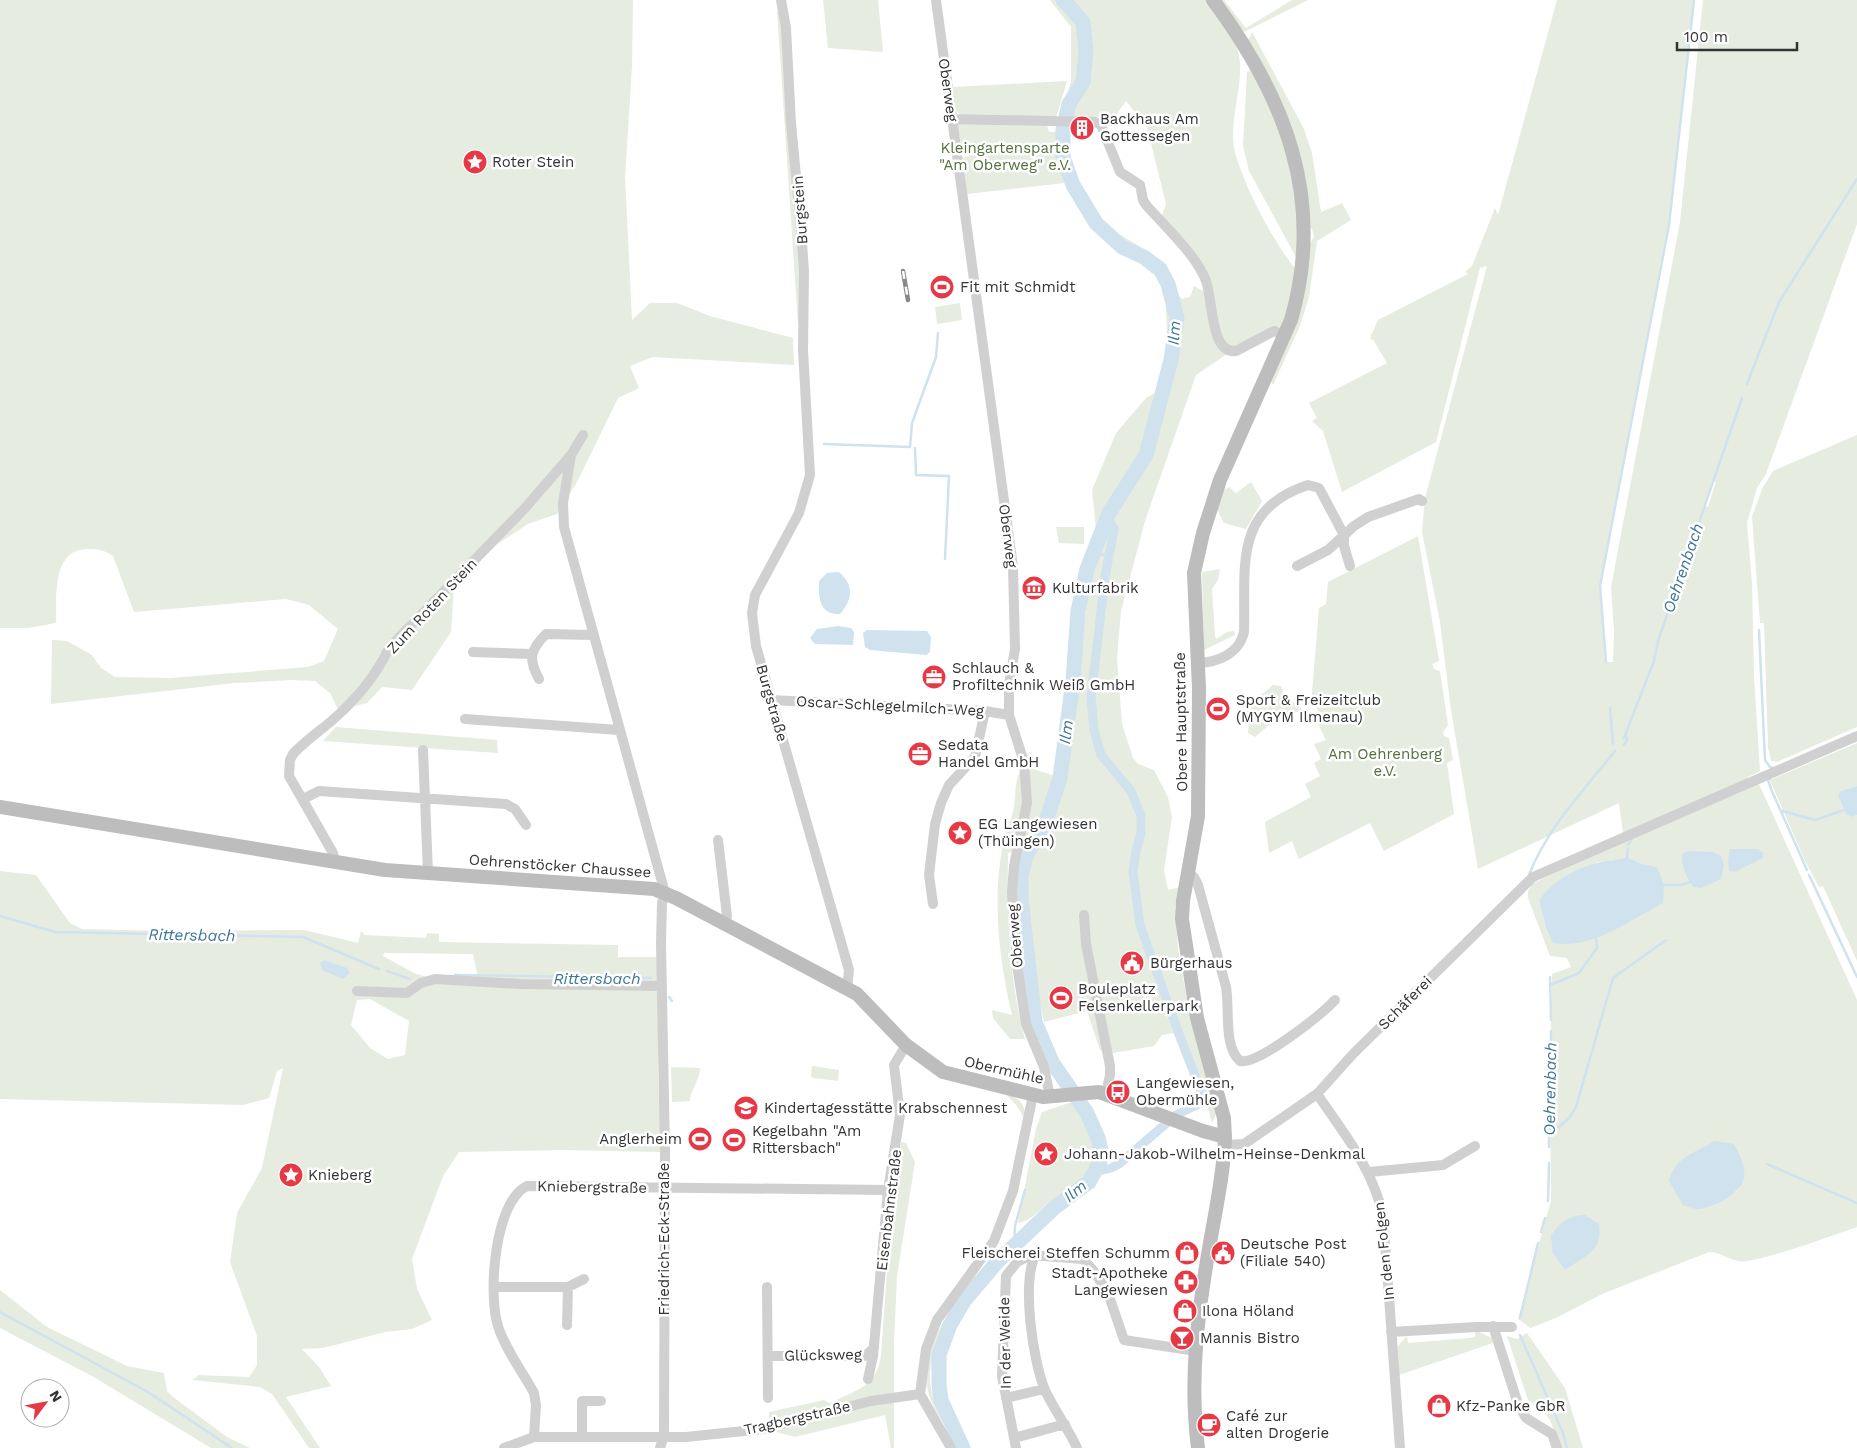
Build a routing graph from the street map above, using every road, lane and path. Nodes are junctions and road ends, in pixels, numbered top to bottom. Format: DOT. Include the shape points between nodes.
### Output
graph roads {
  1 [pos="781,0"];
  2 [pos="936,0"];
  3 [pos="1212,0"];
  4 [pos="952,119"];
  5 [pos="1286,334"];
  6 [pos="808,421"];
  7 [pos="583,435"];
  8 [pos="571,455"];
  9 [pos="1422,501"];
  10 [pos="1344,535"];
  11 [pos="1297,566"];
  12 [pos="1350,566"];
  13 [pos="593,635"];
  14 [pos="473,652"];
  15 [pos="531,654"];
  16 [pos="1198,663"];
  17 [pos="539,680"];
  18 [pos="771,700"];
  19 [pos="985,711"];
  20 [pos="1010,715"];
  21 [pos="464,719"];
  22 [pos="619,730"];
  23 [pos="1857,736"];
  24 [pos="423,750"];
  25 [pos="303,799"];
  26 [pos="426,799"];
  27 [pos="0,807"];
  28 [pos="526,825"];
  29 [pos="718,840"];
  30 [pos="334,863"];
  31 [pos="1188,872"];
  32 [pos="428,873"];
  33 [pos="664,892"];
  34 [pos="933,904"];
  35 [pos="1084,915"];
  36 [pos="725,925"];
  37 [pos="661,986"];
  38 [pos="847,988"];
  39 [pos="357,991"];
  40 [pos="1335,1000"];
  41 [pos="906,1045"];
  42 [pos="928,1062"];
  43 [pos="1106,1094"];
  44 [pos="1317,1094"];
  45 [pos="1034,1096"];
  46 [pos="1050,1097"];
  47 [pos="1225,1141"];
  48 [pos="1475,1146"];
  49 [pos="1369,1172"];
  50 [pos="665,1187"];
  51 [pos="888,1190"];
  52 [pos="1036,1254"];
  53 [pos="584,1279"];
  54 [pos="495,1287"];
  55 [pos="568,1287"];
  56 [pos="766,1287"];
  57 [pos="567,1325"];
  58 [pos="1493,1326"];
  59 [pos="1512,1327"];
  60 [pos="1392,1332"];
  61 [pos="874,1348"];
  62 [pos="1196,1351"];
  63 [pos="768,1356"];
  64 [pos="868,1378"];
  65 [pos="1044,1389"];
  66 [pos="920,1394"];
  67 [pos="768,1398"];
  68 [pos="1006,1398"];
  69 [pos="601,1401"];
  70 [pos="1065,1424"];
  71 [pos="664,1435"];
  72 [pos="582,1436"];
  73 [pos="534,1437"];
  74 [pos="1015,1443"];
  75 [pos="504,1448"];
  76 [pos="660,1448"];
  77 [pos="951,1448"];
  78 [pos="1077,1448"];
  79 [pos="1198,1448"];
  80 [pos="1400,1448"];
  81 [pos="1557,1448"];
  1 -- 6 [label="street, Burgstein" via="802,228 803,350"];
  2 -- 4 [label="street, Oberweg"];
  3 -- 5 [label="main road, Obere Hauptstraße" via="1263,78 1282,117 1296,162 1304,213 1304,243 1297,298"];
  4 -- 5 [label="street" via="1075,121 1101,125 1120,172 1140,184 1144,201 1199,267 1209,290 1215,328 1223,348 1236,352 1274,331"];
  4 -- 20 [label="street, Oberweg" via="1013,567 1015,649 1009,684"];
  5 -- 16 [label="main road, Obere Hauptstraße" via="1220,480 1203,533 1194,574"];
  6 -- 18 [label="street, Burgstraße" via="810,475 807,489 799,513 753,604 756,646"];
  7 -- 8 [label="street, Zum Roten Stein"];
  8 -- 13 [label="street, Zum Roten Stein" via="563,515"];
  8 -- 25 [label="street, Zum Roten Stein" via="525,508 389,648 378,670 362,690 293,754 290,776"];
  9 -- 10 [label="street" via="1419,499 1378,512"];
  10 -- 11 [label="street" via="1328,550"];
  10 -- 12 [label="street"];
  10 -- 16 [label="street" via="1322,494 1313,485 1303,487 1268,507 1256,524 1246,553 1242,642 1235,651"];
  13 -- 15 [label="street" via="546,634"];
  13 -- 22 [label="street, Zum Roten Stein"];
  14 -- 15 [label="street"];
  15 -- 17 [label="street"];
  16 -- 31 [label="main road, Obere Hauptstraße" via="1198,816"];
  18 -- 19 [label="street, Oscar-Schlegelmilch-Weg"];
  18 -- 38 [label="street, Burgstraße" via="849,970"];
  19 -- 20 [label="street, Oscar-Schlegelmilch-Weg"];
  19 -- 34 [label="street" via="976,757 949,785 935,824 929,875"];
  20 -- 46 [label="street, Oberweg" via="1027,782 1027,803 1012,892 1017,965 1026,1024 1044,1067"];
  21 -- 22 [label="street"];
  22 -- 33 [label="street, Zum Roten Stein"];
  23 -- 44 [label="street, Schäferei" via="1533,877"];
  24 -- 26 [label="street"];
  25 -- 26 [label="street" via="319,791"];
  25 -- 30 [label="street, Zum Roten Stein" via="333,853"];
  26 -- 28 [label="street" via="506,804 515,809"];
  26 -- 32 [label="street"];
  27 -- 30 [label="main road, Oehrenstöcker Chaussee"];
  29 -- 36 [label="street" via="727,916"];
  30 -- 32 [label="main road, Oehrenstöcker Chaussee"];
  31 -- 40 [label="street" via="1198,885 1226,987 1229,1042 1234,1056 1246,1062 1254,1060"];
  31 -- 47 [label="main road, Obere Hauptstraße" via="1182,910 1184,945 1196,1018 1224,1118"];
  32 -- 33 [label="main road, Oehrenstöcker Chaussee"];
  33 -- 36 [label="main road, Oehrenstöcker Chaussee"];
  33 -- 37 [label="street, Friedrich-Eck-Straße"];
  35 -- 43 [label="street" via="1086,944 1110,1066"];
  36 -- 38 [label="main road, Oehrenstöcker Chaussee"];
  37 -- 39 [label="street" via="435,979 421,983 407,993"];
  37 -- 50 [label="street, Friedrich-Eck-Straße"];
  38 -- 41 [label="main road, Oehrenstöcker Chaussee" via="863,998"];
  41 -- 42 [label="main road, Oehrenstöcker Chaussee"];
  41 -- 51 [label="street, Eisenbahnstraße" via="894,1065 900,1115"];
  42 -- 45 [label="main road, Obermühle" via="943,1072"];
  43 -- 46 [label="main road, Obermühle" via="1088,1092"];
  43 -- 47 [label="main road, Obermühle"];
  44 -- 47 [label="street, Schäferei" via="1244,1144"];
  44 -- 49 [label="street, In den Folgen"];
  45 -- 46 [label="main road, Obermühle"];
  45 -- 66 [label="street" via="1012,1191 994,1241 937,1320 926,1349"];
  47 -- 62 [label="main road, Obere Hauptstraße"];
  48 -- 49 [label="street" via="1443,1165"];
  49 -- 60 [label="street, In den Folgen" via="1378,1190 1383,1215"];
  50 -- 51 [label="street, Kniebergstraße"];
  50 -- 54 [label="street, Kniebergstraße" via="527,1186 520,1189 497,1239"];
  50 -- 71 [label="street, Friedrich-Eck-Straße"];
  51 -- 61 [label="street, Eisenbahnstraße"];
  52 -- 62 [label="street" via="1078,1258 1087,1263 1108,1293 1124,1340"];
  52 -- 65 [label="street" via="1029,1278 1029,1301 1034,1353"];
  52 -- 68 [label="street, In der Weide" via="1017,1262 1006,1276 1002,1367"];
  53 -- 55 [label="street"];
  54 -- 55 [label="street"];
  54 -- 73 [label="street, Kniebergstraße" via="498,1328 534,1393"];
  55 -- 57 [label="street"];
  56 -- 63 [label="street, Glücksweg"];
  58 -- 59 [label="street"];
  58 -- 60 [label="street"];
  58 -- 81 [label="street" via="1518,1404 1526,1418 1552,1434"];
  60 -- 80 [label="street, In den Folgen"];
  61 -- 63 [label="street, Glücksweg" via="865,1356"];
  61 -- 64 [label="street, Eisenbahnstraße"];
  62 -- 79 [label="main road, Obere Hauptstraße" via="1193,1397"];
  63 -- 67 [label="street, Glücksweg"];
  65 -- 68 [label="street"];
  65 -- 70 [label="street"];
  66 -- 71 [label="street, Tragbergstraße" via="871,1401 763,1429 686,1437"];
  66 -- 77 [label="street"];
  68 -- 74 [label="street, In der Weide"];
  69 -- 72 [label="street" via="582,1401"];
  70 -- 74 [label="street"];
  70 -- 78 [label="street"];
  71 -- 72 [label="street, Tragbergstraße"];
  71 -- 76 [label="street, Friedrich-Eck-Straße"];
  72 -- 73 [label="street, Tragbergstraße"];
  73 -- 75 [label="street, Tragbergstraße"];
}
